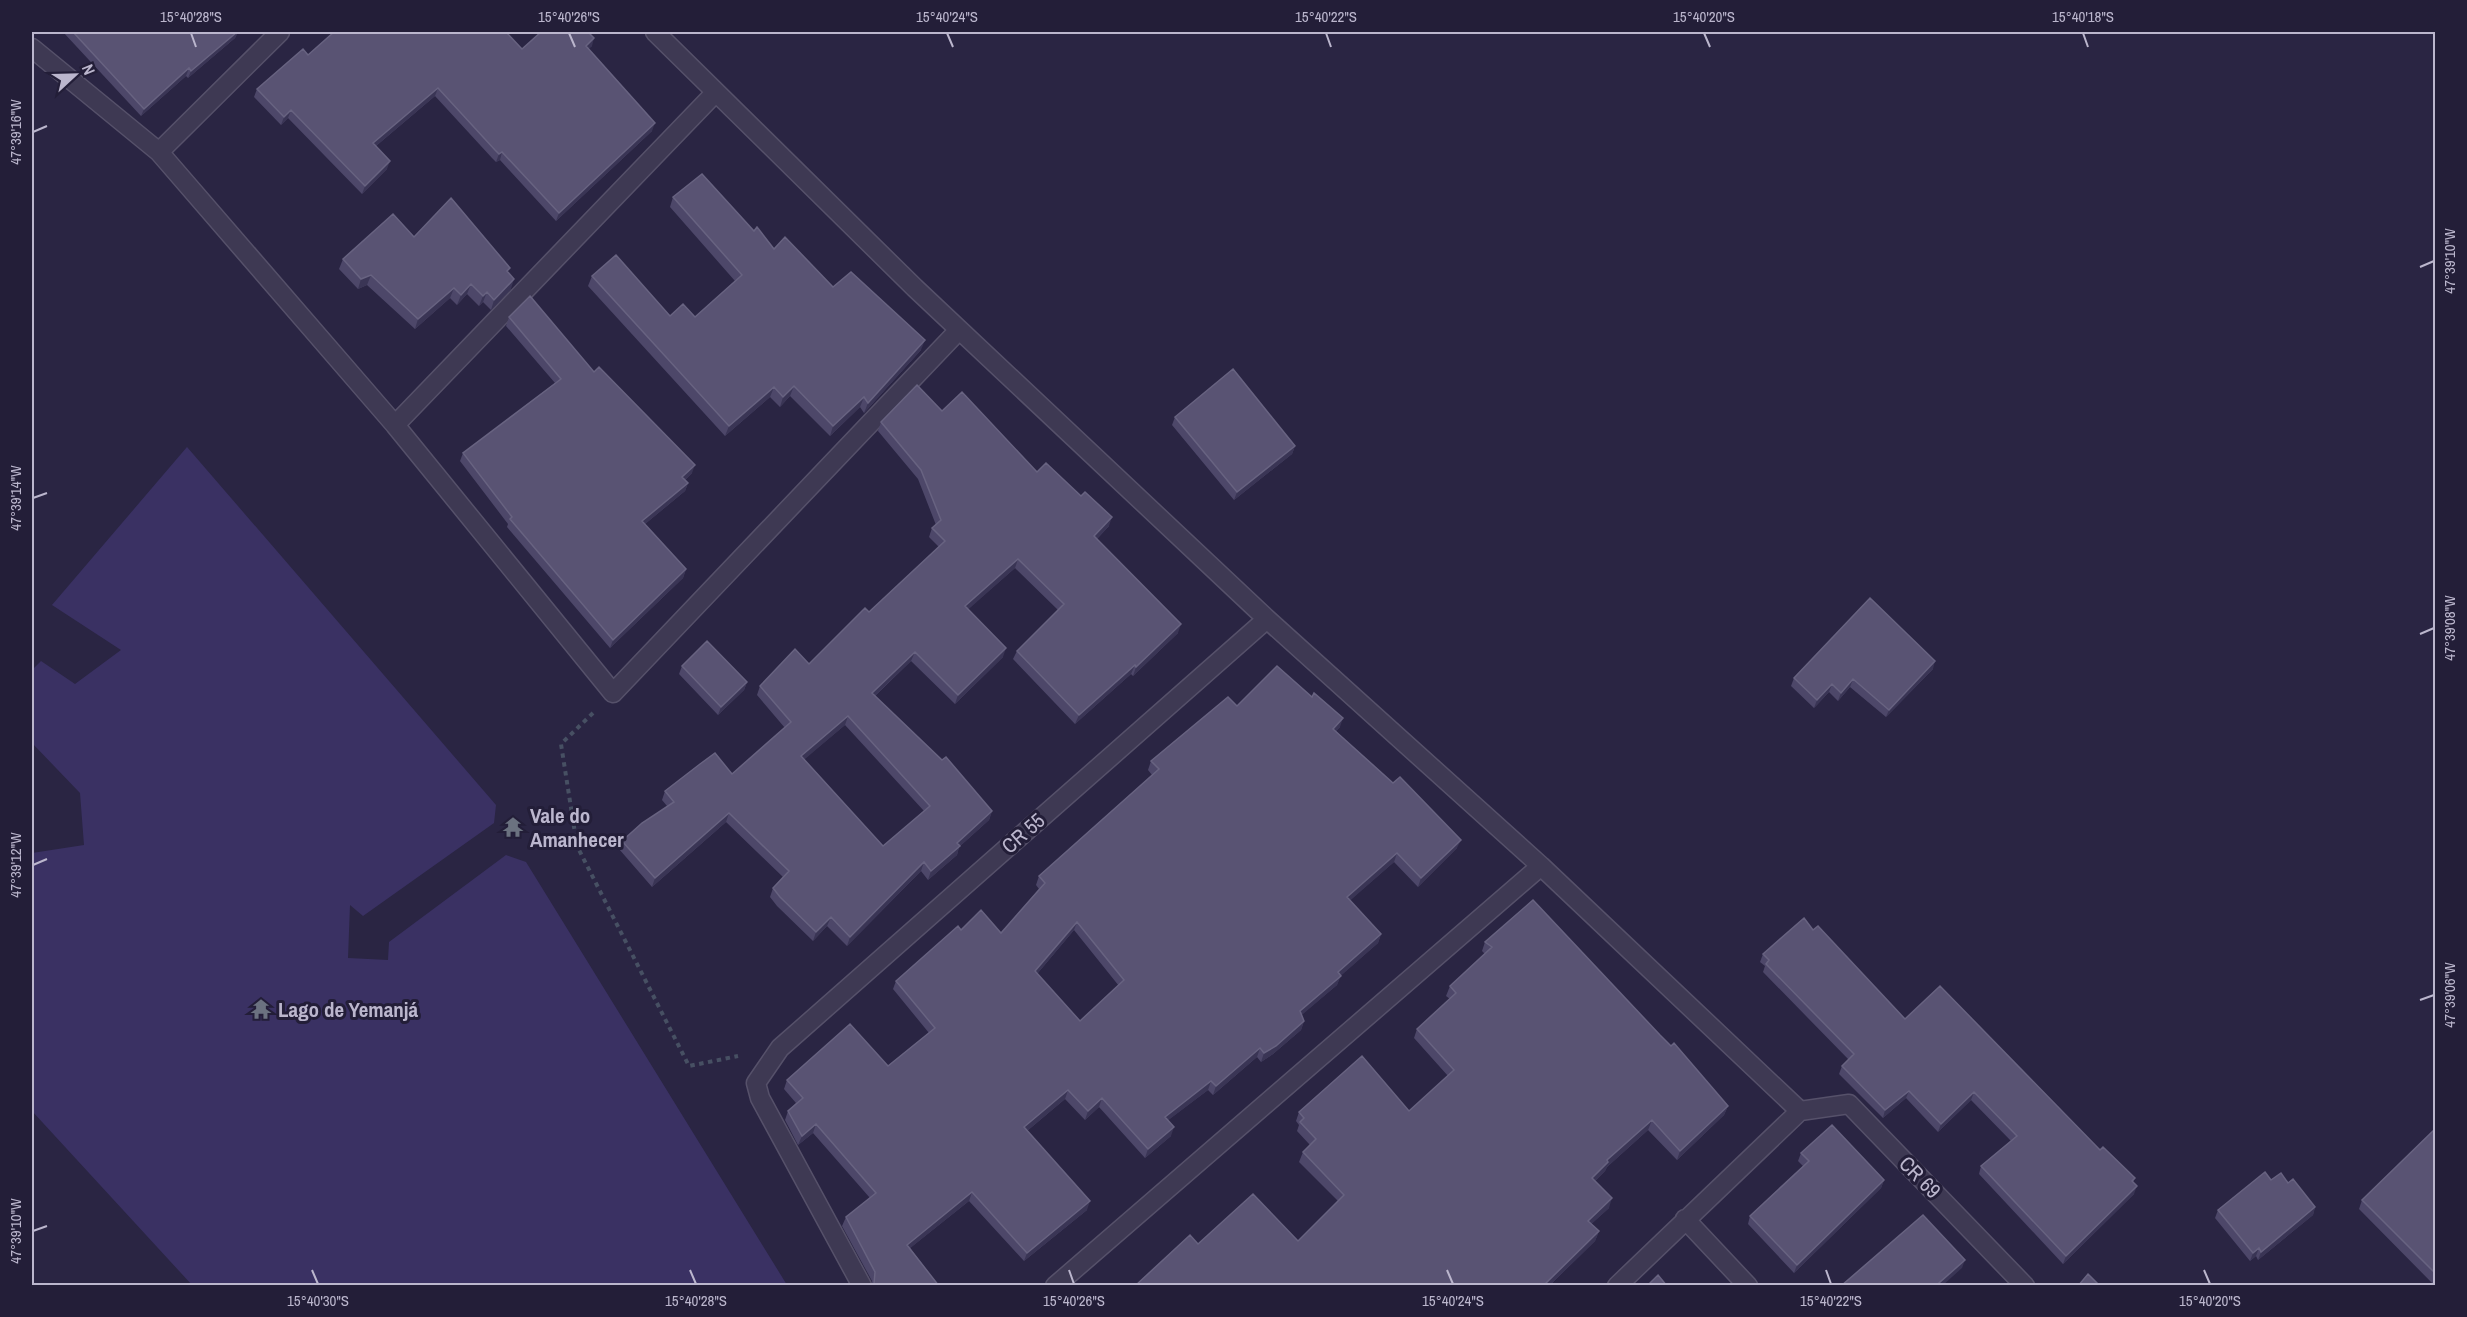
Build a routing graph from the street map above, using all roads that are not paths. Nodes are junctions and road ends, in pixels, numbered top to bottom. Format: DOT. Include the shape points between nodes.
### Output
graph roads {
  1 [pos="280,32"];
  2 [pos="655,32"];
  3 [pos="32,48"];
  4 [pos="716,92"];
  5 [pos="159,152"];
  6 [pos="959,330"];
  7 [pos="395,425"];
  8 [pos="1267,619"];
  9 [pos="1541,866"];
  10 [pos="1800,1111"];
  11 [pos="1685,1218"];
  12 [pos="862,1286"];
  13 [pos="1055,1286"];
  14 [pos="1617,1286"];
  15 [pos="1748,1286"];
  16 [pos="2025,1286"];
  1 -- 5 [label="street"];
  2 -- 4 [label="street"];
  3 -- 5 [label="street"];
  4 -- 6 [label="street"];
  4 -- 7 [label="street"];
  5 -- 7 [label="street"];
  6 -- 7 [label="street" via="613,693"];
  6 -- 8 [label="street"];
  8 -- 9 [label="street"];
  8 -- 12 [label="street, CR 55" via="780,1048 756,1083"];
  9 -- 10 [label="street"];
  9 -- 13 [label="street"];
  10 -- 11 [label="street"];
  10 -- 16 [label="street, CR 69" via="1850,1104"];
  11 -- 14 [label="street"];
  11 -- 15 [label="street"];
}
